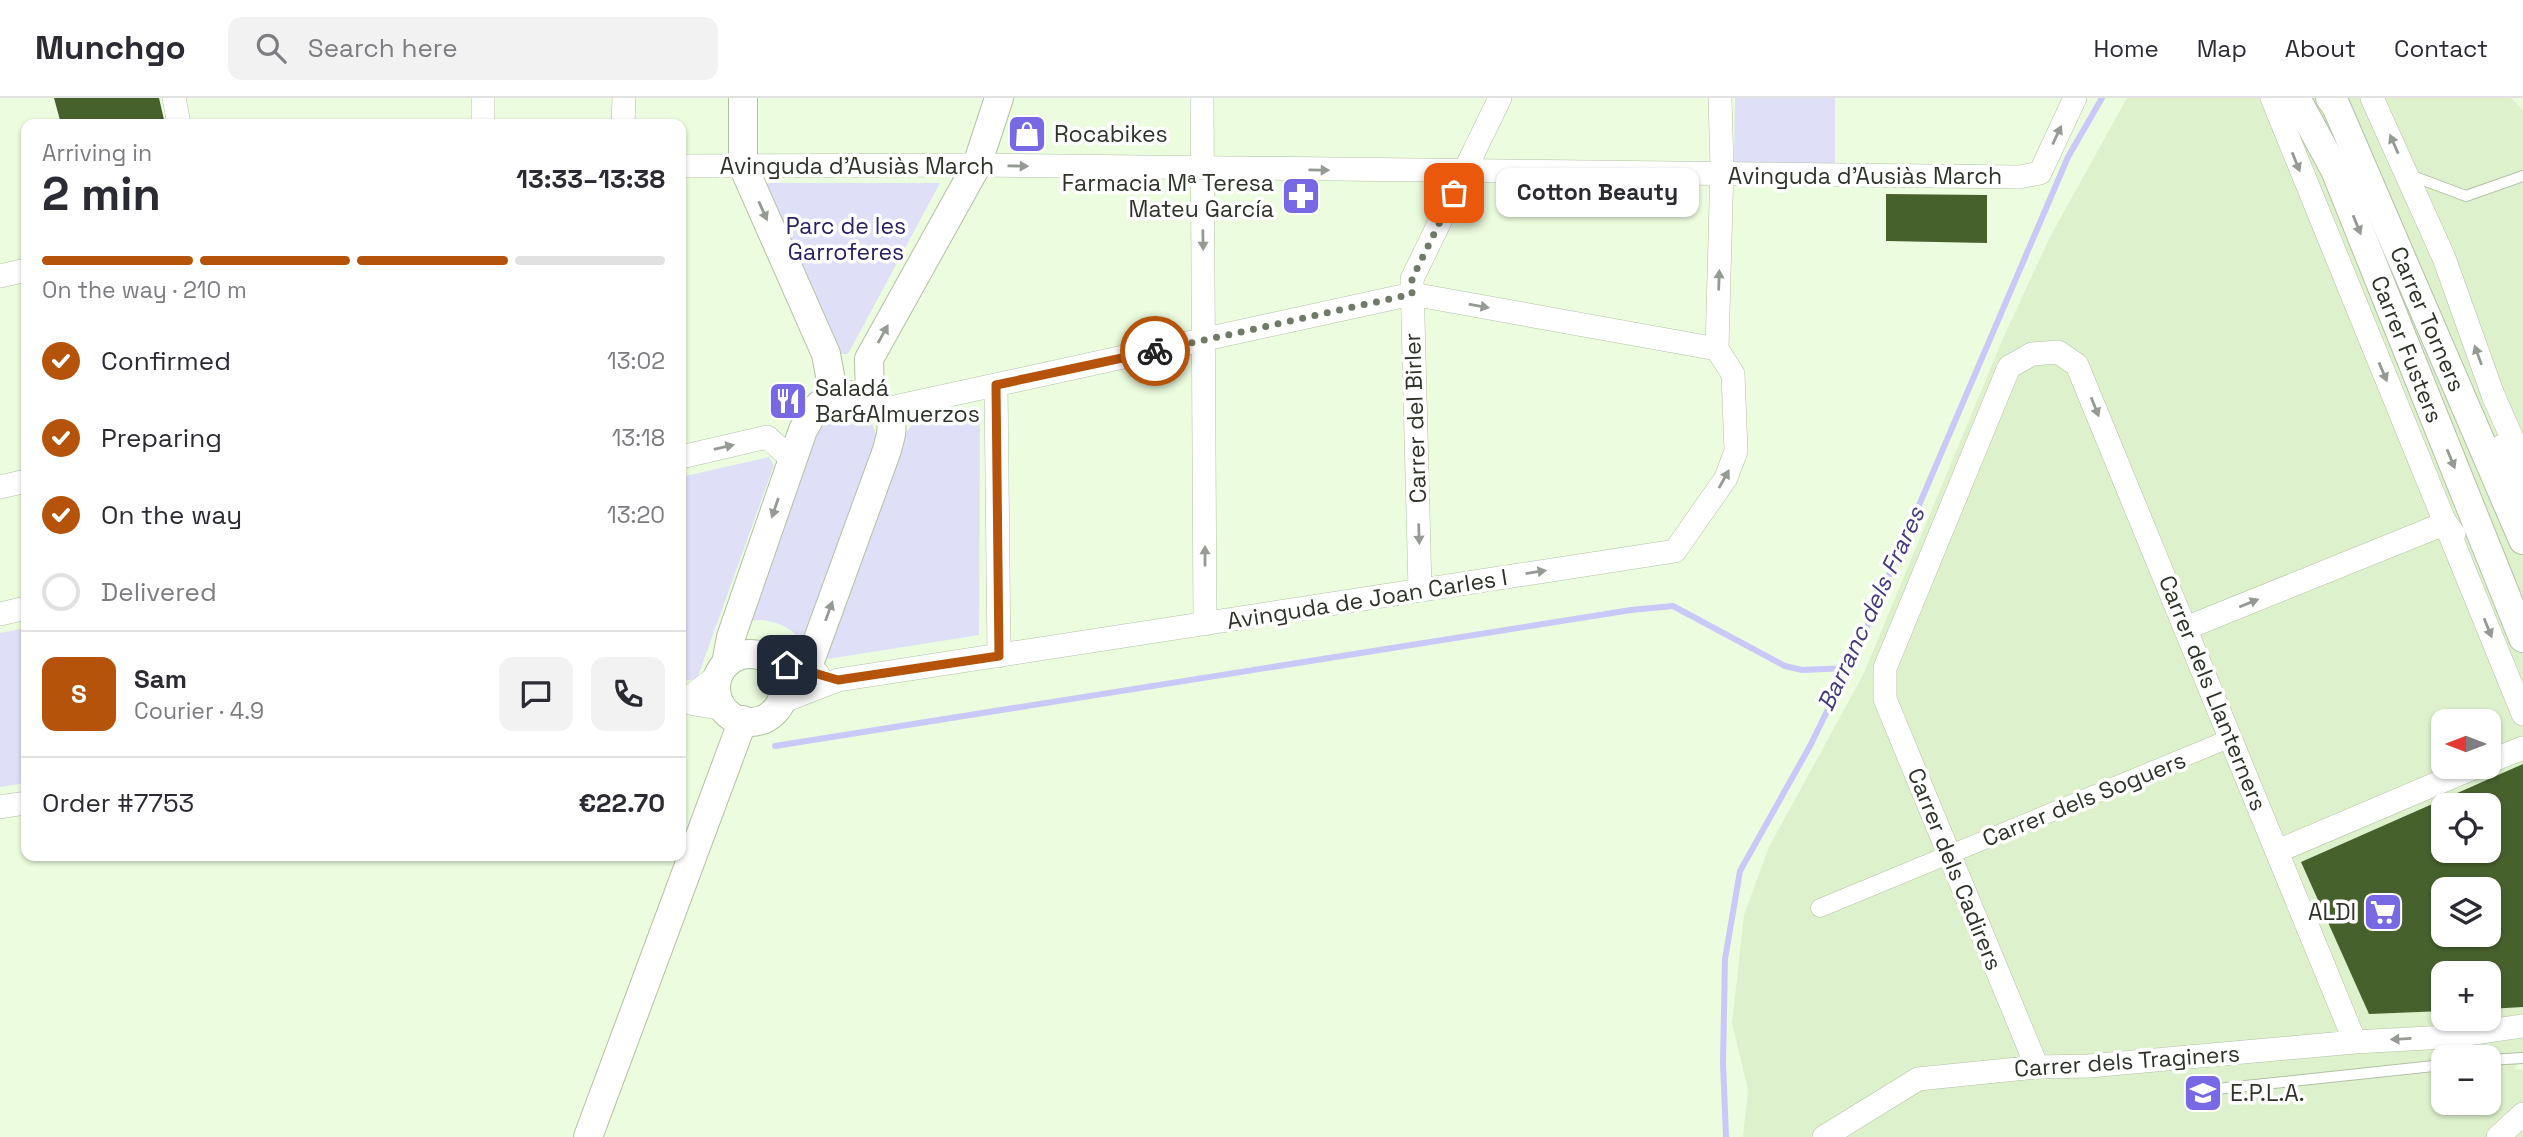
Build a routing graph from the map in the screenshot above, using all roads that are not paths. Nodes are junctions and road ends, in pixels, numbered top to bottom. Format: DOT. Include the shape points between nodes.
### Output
graph roads {
  1 [pos="174,98"];
  2 [pos="483,98"];
  3 [pos="624,98"];
  4 [pos="743,98"];
  5 [pos="999,98"];
  6 [pos="1202,98"];
  7 [pos="1500,98"];
  8 [pos="1720,98"];
  9 [pos="2075,98"];
  10 [pos="2272,98"];
  11 [pos="2296,98"];
  12 [pos="2372,98"];
  13 [pos="2334,101"];
  14 [pos="178,119"];
  15 [pos="482,119"];
  16 [pos="623,119"];
  17 [pos="976,165"];
  18 [pos="686,166"];
  19 [pos="743,166"];
  20 [pos="1202,169"];
  21 [pos="1464,172"];
  22 [pos="2406,173"];
  23 [pos="1721,175"];
  24 [pos="2523,176"];
  25 [pos="21,271"];
  26 [pos="0,276"];
  27 [pos="1412,294"];
  28 [pos="1204,340"];
  29 [pos="1717,349"];
  30 [pos="996,385"];
  31 [pos="2493,395"];
  32 [pos="834,397"];
  33 [pos="877,404"];
  34 [pos="686,456"];
  35 [pos="793,460"];
  36 [pos="2523,463"];
  37 [pos="21,482"];
  38 [pos="0,487"];
  39 [pos="2523,506"];
  40 [pos="2446,523"];
  41 [pos="2523,540"];
  42 [pos="1420,590"];
  43 [pos="2509,605"];
  44 [pos="21,609"];
  45 [pos="0,614"];
  46 [pos="1205,624"];
  47 [pos="2186,628"];
  48 [pos="2523,638"];
  49 [pos="999,656"];
  50 [pos="769,660"];
  51 [pos="1885,668"];
  52 [pos="723,669"];
  53 [pos="804,670"];
  54 [pos="838,680"];
  55 [pos="783,697"];
  56 [pos="686,699"];
  57 [pos="686,703"];
  58 [pos="734,714"];
  59 [pos="2523,714"];
  60 [pos="2231,738"];
  61 [pos="2523,748"];
  62 [pos="2501,757"];
  63 [pos="2447,779"];
  64 [pos="21,804"];
  65 [pos="0,807"];
  66 [pos="2278,851"];
  67 [pos="686,853"];
  68 [pos="1948,855"];
  69 [pos="683,861"];
  70 [pos="1820,908"];
  71 [pos="2523,1026"];
  72 [pos="2446,1037"];
  73 [pos="2355,1042"];
  74 [pos="2523,1042"];
  75 [pos="2523,1058"];
  76 [pos="2501,1059"];
  77 [pos="2431,1066"];
  78 [pos="2037,1067"];
  79 [pos="2198,1091"];
  80 [pos="2523,1115"];
  81 [pos="588,1137"];
  82 [pos="1824,1137"];
  83 [pos="2498,1137"];
  1 -- 14 [label="street"];
  2 -- 15 [label="street"];
  3 -- 16 [label="street"];
  4 -- 19 [label="street"];
  5 -- 17 [label="street"];
  6 -- 20 [label="street"];
  7 -- 21 [label="street, Carrer del Birler"];
  8 -- 23 [label="street"];
  23 -- 9 [label="street, Avinguda d'Ausiàs March, one-way" via="2018,177 2040,173"];
  10 -- 40 [label="street, Carrer Fusters, one-way"];
  11 -- 43 [label="street, Carrer Fusters, one-way" via="2335,170"];
  22 -- 12 [label="street, one-way"];
  13 -- 41 [label="street, Carrer Torners"];
  17 -- 19 [label="street, Avinguda d'Ausiàs March"];
  17 -- 20 [label="street, Avinguda d'Ausiàs March, one-way"];
  33 -- 17 [label="street, one-way" via="869,359"];
  18 -- 19 [label="street, Avinguda d'Ausiàs March"];
  19 -- 32 [label="street, one-way" via="825,354"];
  20 -- 21 [label="street, Avinguda d'Ausiàs March, one-way"];
  20 -- 28 [label="street, one-way"];
  21 -- 23 [label="street, Avinguda d'Ausiàs March"];
  21 -- 27 [label="street, Carrer del Birler" via="1412,279"];
  22 -- 24 [label="lane" via="2466,196"];
  31 -- 22 [label="street, one-way" via="2444,258"];
  29 -- 23 [label="street, one-way"];
  25 -- 26 [label="street"];
  27 -- 28 [label="street"];
  27 -- 29 [label="street, one-way"];
  27 -- 42 [label="street, Carrer del Birler, one-way"];
  28 -- 30 [label="street"];
  46 -- 28 [label="street, one-way"];
  42 -- 29 [label="street, Avinguda de Joan Carles I, one-way" via="1675,551 1726,478 1736,451 1733,374"];
  30 -- 33 [label="street"];
  30 -- 49 [label="street"];
  31 -- 36 [label="street"];
  31 -- 39 [label="street" via="2494,426"];
  32 -- 33 [label="street" via="852,396"];
  32 -- 35 [label="street" via="819,404 803,430"];
  53 -- 33 [label="street, one-way" via="887,450 892,426"];
  34 -- 35 [label="street, one-way" via="767,437"];
  35 -- 52 [label="street, one-way"];
  37 -- 38 [label="street"];
  40 -- 43 [label="street, Carrer Fusters" via="2489,587"];
  47 -- 40 [label="street, one-way"];
  40 -- 59 [label="street, Carrer Fusters, one-way"];
  42 -- 46 [label="street, Avinguda de Joan Carles I"];
  43 -- 48 [label="street, Carrer Fusters"];
  44 -- 45 [label="street"];
  46 -- 49 [label="street, Avinguda de Joan Carles I"];
  51 -- 47 [label="street, Carrer dels Llanterners, one-way" via="2009,367 2032,354 2059,352 2077,365"];
  47 -- 60 [label="street, Carrer dels Llanterners"];
  49 -- 54 [label="street, Avinguda de Joan Carles I"];
  50 -- 52 [label="street" via="751,654 739,656"];
  50 -- 53 [label="street, Avinguda de Joan Carles I"];
  50 -- 55 [label="street" via="784,683"];
  51 -- 68 [label="street, Carrer dels Cadirers" via="1885,699"];
  52 -- 56 [label="street"];
  52 -- 58 [label="street" via="718,697"];
  53 -- 54 [label="street, Avinguda de Joan Carles I"];
  53 -- 55 [label="street"];
  54 -- 55 [label="street, Avinguda de Joan Carles I"];
  55 -- 58 [label="street" via="763,720 751,722"];
  57 -- 58 [label="street"];
  58 -- 67 [label="street"];
  60 -- 66 [label="street, Carrer dels Llanterners"];
  60 -- 68 [label="street, Carrer dels Soguers"];
  61 -- 62 [label="street"];
  63 -- 66 [label="street"];
  64 -- 65 [label="street"];
  66 -- 73 [label="street, Carrer dels Llanterners"];
  68 -- 70 [label="street, Carrer dels Soguers"];
  68 -- 78 [label="street, Carrer dels Cadirers"];
  69 -- 81 [label="street"];
  71 -- 72 [label="street"];
  72 -- 73 [label="street, Carrer dels Traginers, one-way"];
  72 -- 74 [label="street"];
  73 -- 78 [label="street, Carrer dels Traginers"];
  75 -- 76 [label="lane"];
  77 -- 79 [label="lane"];
  78 -- 82 [label="street, Carrer dels Traginers" via="1918,1079"];
  80 -- 83 [label="street"];
}
